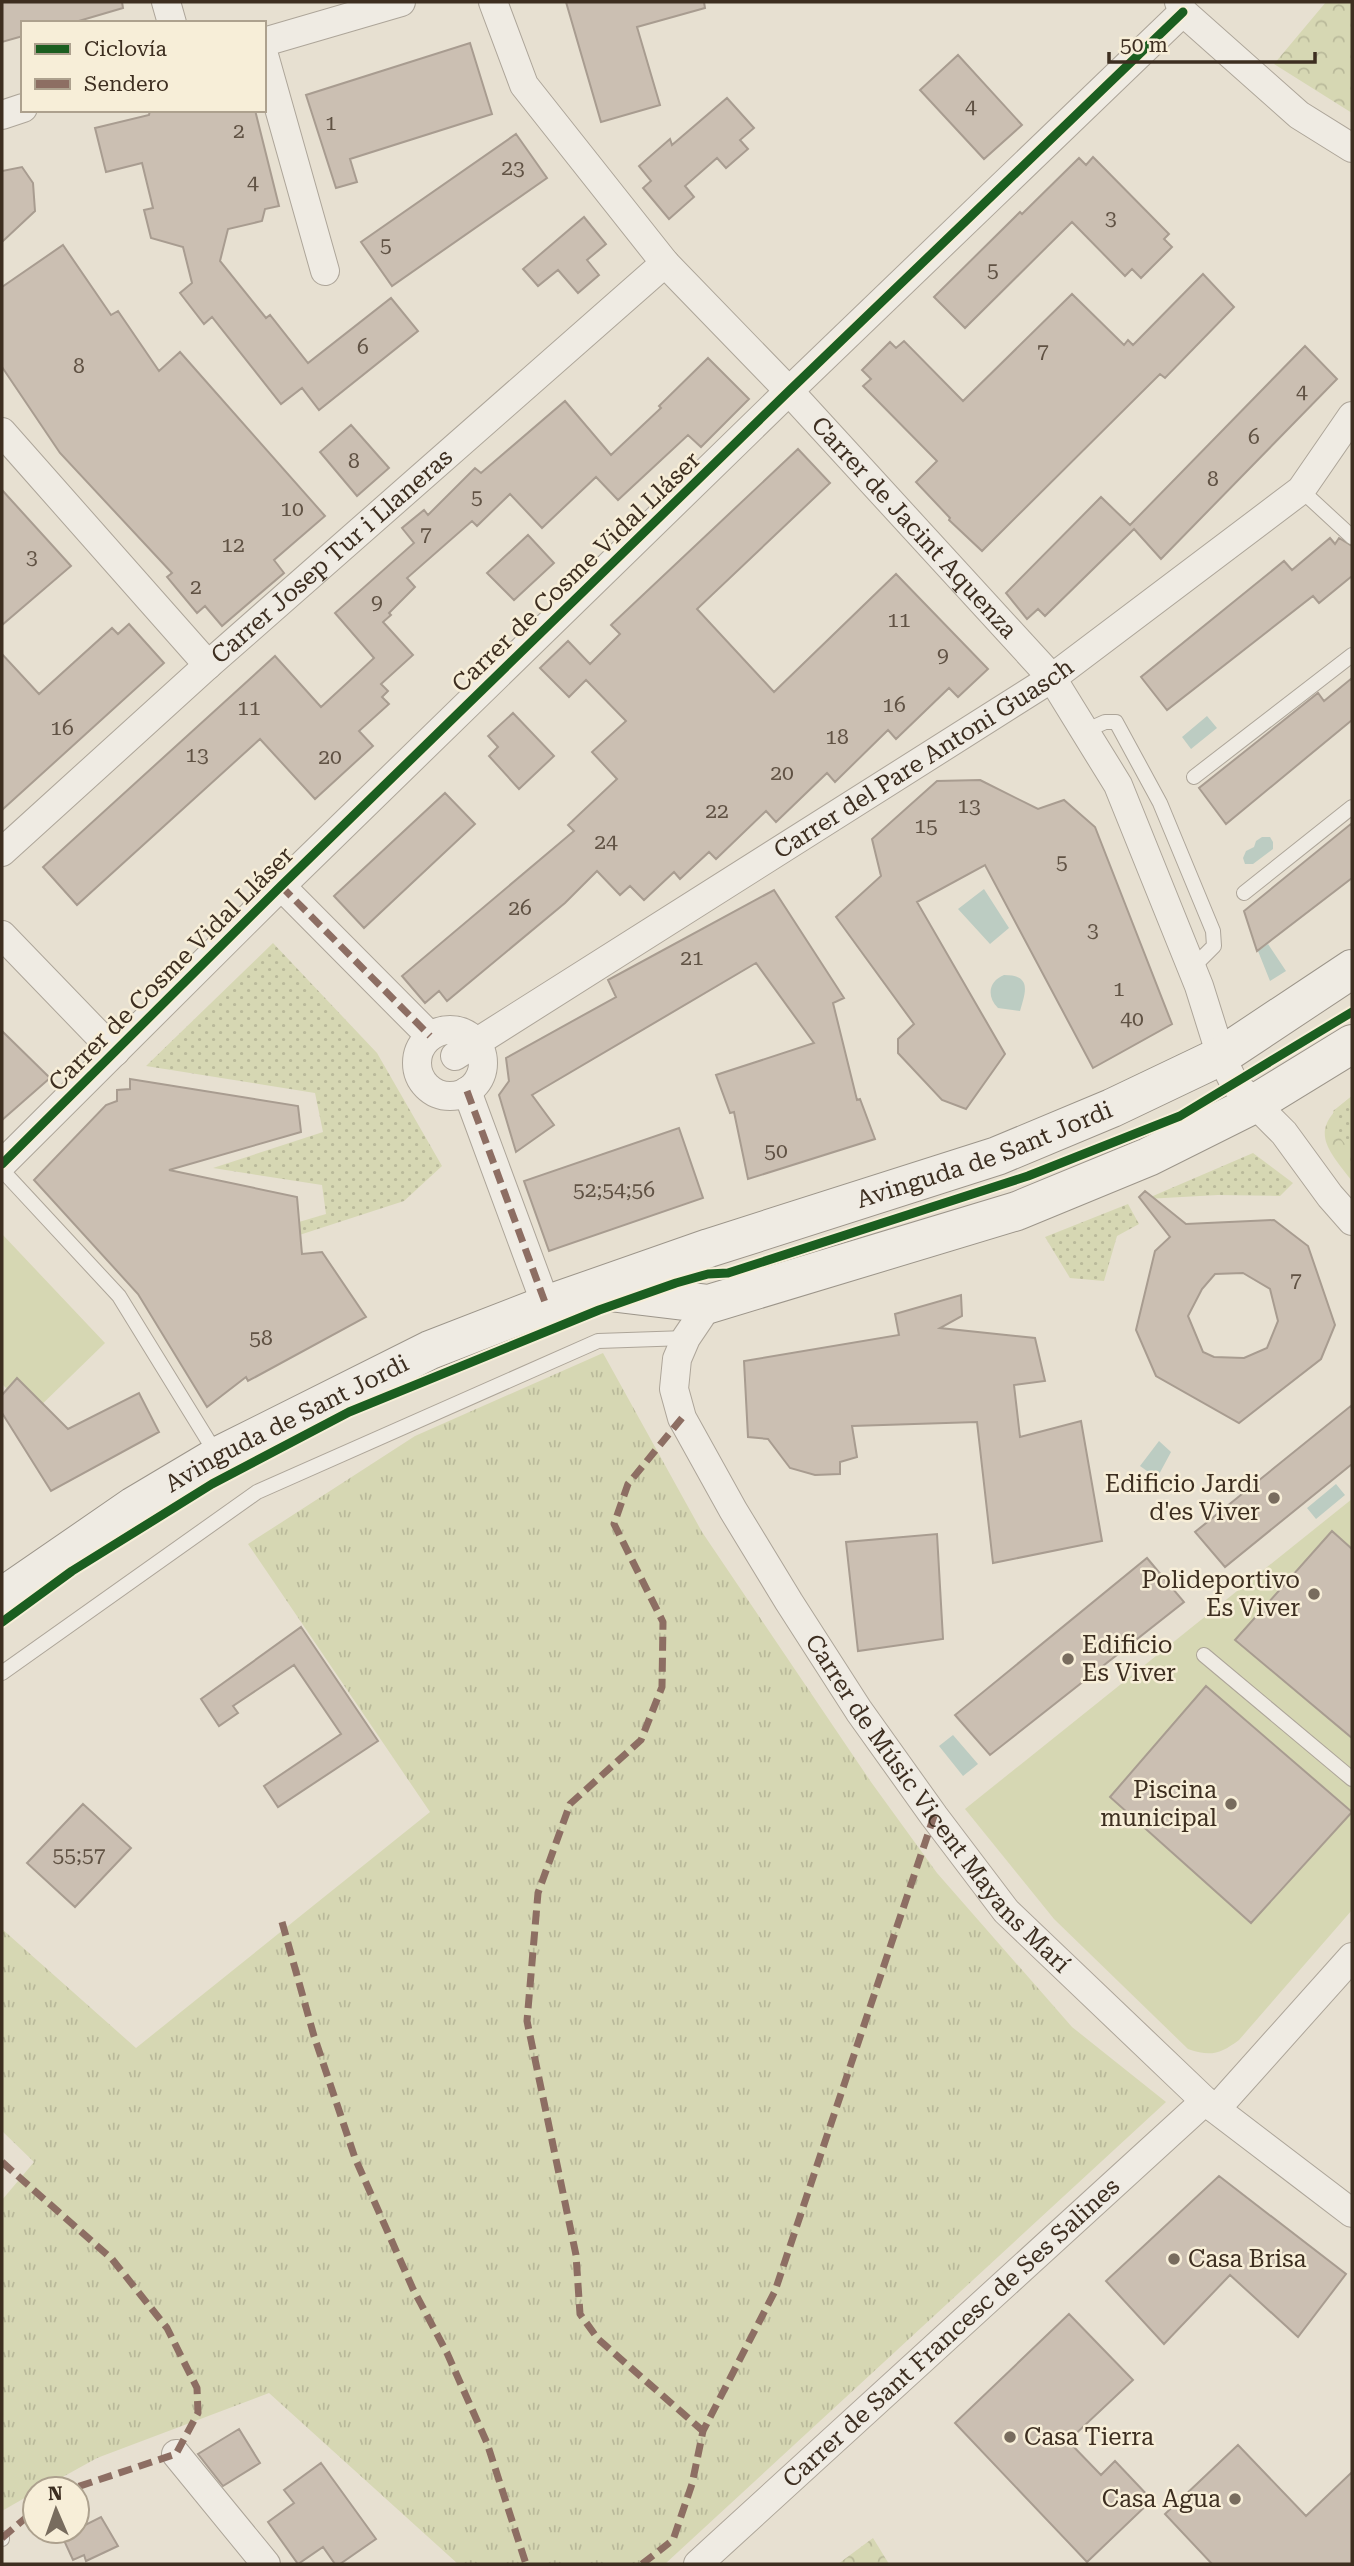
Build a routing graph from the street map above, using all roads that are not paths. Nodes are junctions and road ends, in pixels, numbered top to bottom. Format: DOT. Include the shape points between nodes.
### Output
graph roads {
  1 [pos="166,2"];
  2 [pos="401,2"];
  3 [pos="493,2"];
  4 [pos="1181,7"];
  5 [pos="171,21"];
  6 [pos="266,41"];
  7 [pos="266,62"];
  8 [pos="21,109"];
  9 [pos="2,115"];
  10 [pos="1352,148"];
  11 [pos="665,263"];
  12 [pos="325,271"];
  13 [pos="789,391"];
  14 [pos="1352,416"];
  15 [pos="2,432"];
  16 [pos="1301,490"];
  17 [pos="1352,537"];
  18 [pos="1352,655"];
  19 [pos="208,665"];
  20 [pos="1052,678"];
  21 [pos="1194,777"];
  22 [pos="1352,807"];
  23 [pos="2,852"];
  24 [pos="281,886"];
  25 [pos="1244,893"];
  26 [pos="2,935"];
  27 [pos="1352,969"];
  28 [pos="430,1036"];
  29 [pos="1352,1044"];
  30 [pos="466,1049"];
  31 [pos="115,1052"];
  32 [pos="1221,1056"];
  33 [pos="467,1091"];
  34 [pos="1254,1104"];
  35 [pos="2,1167"];
  36 [pos="1352,1221"];
  37 [pos="593,1290"];
  38 [pos="709,1304"];
  39 [pos="546,1305"];
  40 [pos="686,1338"];
  41 [pos="218,1456"];
  42 [pos="2,1597"];
  43 [pos="1204,1655"];
  44 [pos="2,1673"];
  45 [pos="1352,1779"];
  46 [pos="1352,1957"];
  47 [pos="1211,2105"];
  48 [pos="1352,2213"];
  49 [pos="176,2454"];
  50 [pos="265,2564"];
  51 [pos="698,2564"];
  1 -- 5 [label="street"];
  2 -- 6 [label="street"];
  3 -- 11 [label="street, Carrer de Jacint Aquenza" via="524,85"];
  4 -- 10 [label="street" via="1268,100"];
  4 -- 13 [label="street, Carrer de Cosme Vidal Lláser"];
  7 -- 12 [label="street"];
  8 -- 9 [label="street"];
  11 -- 13 [label="street, Carrer de Jacint Aquenza"];
  11 -- 19 [label="street, Carrer Josep Tur i Llaneras"];
  13 -- 20 [label="street, Carrer de Jacint Aquenza"];
  13 -- 24 [label="street, Carrer de Cosme Vidal Lláser"];
  14 -- 16 [label="street, Carrer del Pare Antoni Guasch"];
  15 -- 19 [label="street"];
  16 -- 17 [label="lane"];
  16 -- 20 [label="street, Carrer del Pare Antoni Guasch"];
  18 -- 21 [label="lane"];
  19 -- 23 [label="street, Carrer Josep Tur i Llaneras"];
  20 -- 30 [label="street, Carrer del Pare Antoni Guasch"];
  20 -- 32 [label="street, Carrer de Jacint Aquenza" via="1118,785 1192,968"];
  22 -- 25 [label="lane"];
  24 -- 28 [label="street"];
  24 -- 31 [label="street, Carrer de Cosme Vidal Lláser"];
  26 -- 31 [label="street"];
  27 -- 32 [label="street, Avinguda de Sant Jordi"];
  28 -- 30 [label="street" via="446,1029 463,1031"];
  28 -- 33 [label="street" via="417,1057 423,1082 443,1095"];
  29 -- 34 [label="street, Avinguda de Sant Jordi"];
  30 -- 33 [label="street" via="484,1059 481,1078"];
  31 -- 35 [label="street, Carrer de Cosme Vidal Lláser"];
  32 -- 34 [label="street, Carrer de Jacint Aquenza" via="1234,1083"];
  32 -- 37 [label="street, Avinguda de Sant Jordi" via="997,1156"];
  33 -- 39 [label="street"];
  34 -- 36 [label="street, Carrer de Jacint Aquenza" via="1284,1133"];
  34 -- 38 [label="street, Avinguda de Sant Jordi" via="1148,1157 1017,1211"];
  35 -- 41 [label="lane" via="119,1296"];
  37 -- 38 [label="street, Avinguda de Sant Jordi"];
  37 -- 39 [label="street, Avinguda de Sant Jordi"];
  38 -- 40 [label="street, Carrer de Músic Vicent Mayans Marí"];
  39 -- 41 [label="street, Avinguda de Sant Jordi" via="430,1350"];
  40 -- 44 [label="lane" via="598,1341 257,1492"];
  40 -- 47 [label="street, Carrer de Músic Vicent Mayans Marí" via="677,1359 674,1389 682,1418 733,1510 859,1711 1006,1911"];
  41 -- 42 [label="street, Avinguda de Sant Jordi" via="134,1506"];
  43 -- 45 [label="lane"];
  46 -- 47 [label="street, Carrer de Sant Francesc de Ses Salines"];
  47 -- 48 [label="street, Carrer de Músic Vicent Mayans Marí"];
  47 -- 51 [label="street, Carrer de Sant Francesc de Ses Salines"];
  49 -- 50 [label="street"];
}
